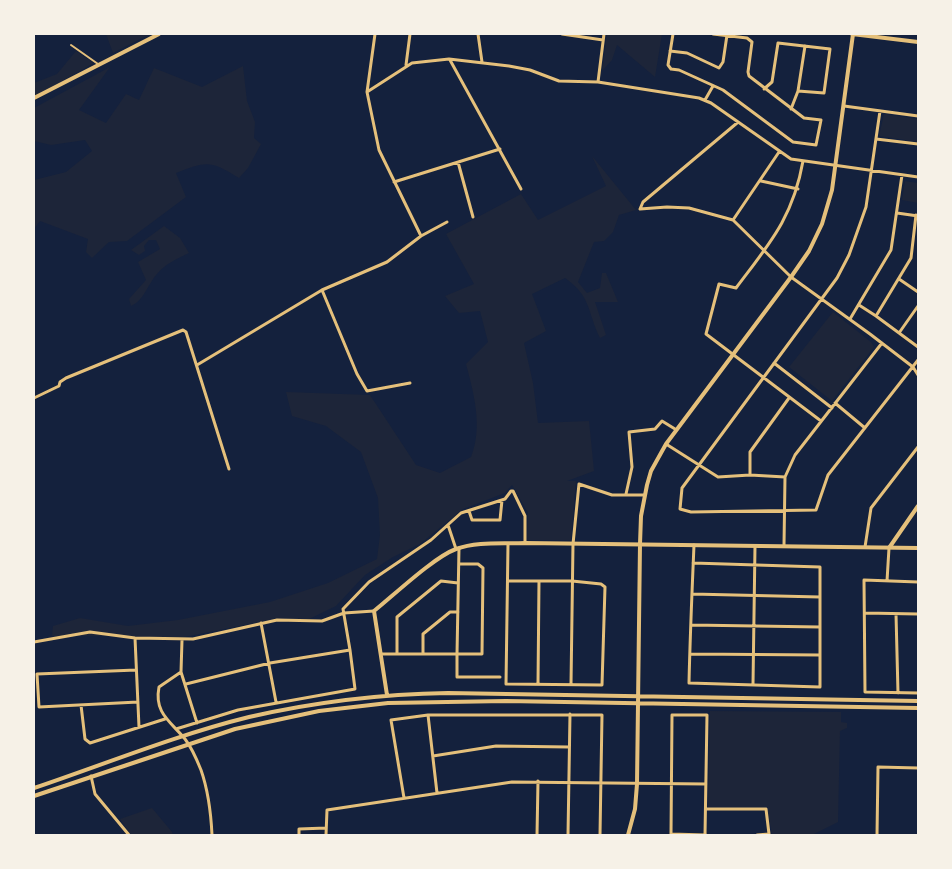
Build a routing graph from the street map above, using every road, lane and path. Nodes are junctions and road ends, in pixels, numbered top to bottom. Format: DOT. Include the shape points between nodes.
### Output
graph roads {
  1 [pos="159,34"];
  2 [pos="375,34"];
  3 [pos="410,34"];
  4 [pos="478,34"];
  5 [pos="562,34"];
  6 [pos="604,34"];
  7 [pos="673,34"];
  8 [pos="713,34"];
  9 [pos="853,34"];
  10 [pos="727,35"];
  11 [pos="603,40"];
  12 [pos="918,42"];
  13 [pos="71,45"];
  14 [pos="805,46"];
  15 [pos="670,51"];
  16 [pos="449,59"];
  17 [pos="482,62"];
  18 [pos="98,64"];
  19 [pos="406,66"];
  20 [pos="598,82"];
  21 [pos="713,86"];
  22 [pos="764,89"];
  23 [pos="798,91"];
  24 [pos="368,92"];
  25 [pos="34,98"];
  26 [pos="705,100"];
  27 [pos="844,106"];
  28 [pos="791,109"];
  29 [pos="880,111"];
  30 [pos="918,116"];
  31 [pos="737,123"];
  32 [pos="876,139"];
  33 [pos="918,144"];
  34 [pos="500,149"];
  35 [pos="779,152"];
  36 [pos="458,162"];
  37 [pos="803,162"];
  38 [pos="835,166"];
  39 [pos="871,171"];
  40 [pos="902,175"];
  41 [pos="918,177"];
  42 [pos="761,181"];
  43 [pos="394,182"];
  44 [pos="798,189"];
  45 [pos="521,190"];
  46 [pos="897,213"];
  47 [pos="917,216"];
  48 [pos="473,217"];
  49 [pos="733,220"];
  50 [pos="447,222"];
  51 [pos="421,236"];
  52 [pos="765,249"];
  53 [pos="791,276"];
  54 [pos="899,279"];
  55 [pos="322,290"];
  56 [pos="918,292"];
  57 [pos="821,298"];
  58 [pos="859,305"];
  59 [pos="918,306"];
  60 [pos="876,316"];
  61 [pos="850,319"];
  62 [pos="899,334"];
  63 [pos="882,343"];
  64 [pos="918,347"];
  65 [pos="732,353"];
  66 [pos="918,360"];
  67 [pos="774,363"];
  68 [pos="197,365"];
  69 [pos="913,367"];
  70 [pos="918,375"];
  71 [pos="763,377"];
  72 [pos="410,383"];
  73 [pos="34,398"];
  74 [pos="789,398"];
  75 [pos="835,403"];
  76 [pos="832,408"];
  77 [pos="821,421"];
  78 [pos="865,428"];
  79 [pos="675,429"];
  80 [pos="666,444"];
  81 [pos="918,447"];
  82 [pos="700,465"];
  83 [pos="229,469"];
  84 [pos="750,475"];
  85 [pos="785,477"];
  86 [pos="626,494"];
  87 [pos="644,495"];
  88 [pos="502,500"];
  89 [pos="918,506"];
  90 [pos="783,510"];
  91 [pos="469,511"];
  92 [pos="448,525"];
  93 [pos="525,543"];
  94 [pos="508,544"];
  95 [pos="573,544"];
  96 [pos="640,544"];
  97 [pos="694,544"];
  98 [pos="755,545"];
  99 [pos="784,545"];
  100 [pos="865,547"];
  101 [pos="457,548"];
  102 [pos="889,548"];
  103 [pos="918,548"];
  104 [pos="693,563"];
  105 [pos="458,564"];
  106 [pos="755,565"];
  107 [pos="572,580"];
  108 [pos="508,581"];
  109 [pos="539,581"];
  110 [pos="887,581"];
  111 [pos="918,582"];
  112 [pos="458,583"];
  113 [pos="692,594"];
  114 [pos="754,595"];
  115 [pos="820,597"];
  116 [pos="374,611"];
  117 [pos="458,612"];
  118 [pos="344,613"];
  119 [pos="865,613"];
  120 [pos="896,614"];
  121 [pos="918,614"];
  122 [pos="261,623"];
  123 [pos="691,625"];
  124 [pos="754,626"];
  125 [pos="820,627"];
  126 [pos="134,638"];
  127 [pos="182,640"];
  128 [pos="34,642"];
  129 [pos="350,650"];
  130 [pos="397,653"];
  131 [pos="382,654"];
  132 [pos="423,654"];
  133 [pos="457,654"];
  134 [pos="690,654"];
  135 [pos="753,655"];
  136 [pos="820,655"];
  137 [pos="270,663"];
  138 [pos="136,670"];
  139 [pos="181,672"];
  140 [pos="35,675"];
  141 [pos="500,678"];
  142 [pos="186,684"];
  143 [pos="538,684"];
  144 [pos="571,684"];
  145 [pos="753,685"];
  146 [pos="898,693"];
  147 [pos="918,693"];
  148 [pos="388,695"];
  149 [pos="639,696"];
  150 [pos="918,701"];
  151 [pos="138,702"];
  152 [pos="276,702"];
  153 [pos="639,704"];
  154 [pos="81,705"];
  155 [pos="918,708"];
  156 [pos="570,714"];
  157 [pos="428,715"];
  158 [pos="165,719"];
  159 [pos="197,722"];
  160 [pos="140,727"];
  161 [pos="176,729"];
  162 [pos="183,737"];
  163 [pos="188,743"];
  164 [pos="569,747"];
  165 [pos="433,756"];
  166 [pos="918,768"];
  167 [pos="91,776"];
  168 [pos="538,781"];
  169 [pos="569,782"];
  170 [pos="601,782"];
  171 [pos="637,784"];
  172 [pos="672,784"];
  173 [pos="706,784"];
  174 [pos="34,788"];
  175 [pos="438,793"];
  176 [pos="34,796"];
  177 [pos="404,798"];
  178 [pos="706,809"];
  179 [pos="326,828"];
  180 [pos="671,834"];
  181 [pos="129,835"];
  182 [pos="212,835"];
  183 [pos="299,835"];
  184 [pos="326,835"];
  185 [pos="537,835"];
  186 [pos="568,835"];
  187 [pos="600,835"];
  188 [pos="628,835"];
  189 [pos="706,835"];
  190 [pos="757,835"];
  191 [pos="877,835"];
  1 -- 18 [label="street"];
  2 -- 24 [label="street"];
  3 -- 19 [label="street"];
  4 -- 17 [label="street"];
  5 -- 11 [label="street"];
  6 -- 11 [label="street"];
  7 -- 15 [label="street"];
  8 -- 10 [label="street"];
  9 -- 12 [label="street"];
  9 -- 27 [label="street"];
  10 -- 15 [label="street" via="719,68 687,53"];
  10 -- 22 [label="street" via="747,38 752,42 748,72"];
  11 -- 20 [label="street"];
  13 -- 18 [label="lane"];
  14 -- 22 [label="street" via="778,43 772,82"];
  14 -- 23 [label="street"];
  14 -- 23 [label="street" via="830,49 824,94"];
  15 -- 21 [label="street" via="668,65 671,69"];
  16 -- 17 [label="street"];
  16 -- 19 [label="street" via="421,60"];
  16 -- 34 [label="street"];
  17 -- 20 [label="street" via="530,70 559,80"];
  18 -- 25 [label="street"];
  19 -- 24 [label="street"];
  20 -- 26 [label="street"];
  21 -- 26 [label="street"];
  21 -- 28 [label="street" via="793,142 816,145 821,120 804,118"];
  22 -- 28 [label="street"];
  23 -- 28 [label="street"];
  24 -- 43 [label="street" via="379,150"];
  26 -- 31 [label="street"];
  27 -- 29 [label="street"];
  27 -- 38 [label="street"];
  29 -- 30 [label="street"];
  29 -- 32 [label="street"];
  31 -- 35 [label="street"];
  31 -- 49 [label="street" via="643,202 640,208 689,208"];
  32 -- 33 [label="street"];
  32 -- 39 [label="street"];
  34 -- 36 [label="street"];
  34 -- 45 [label="street"];
  35 -- 37 [label="street"];
  35 -- 42 [label="street"];
  36 -- 43 [label="street"];
  36 -- 48 [label="street"];
  37 -- 38 [label="street"];
  37 -- 44 [label="street"];
  38 -- 39 [label="street"];
  38 -- 53 [label="street" via="822,224"];
  39 -- 40 [label="street"];
  39 -- 57 [label="street" via="866,207 849,255"];
  40 -- 41 [label="street"];
  40 -- 46 [label="street"];
  42 -- 44 [label="street"];
  42 -- 49 [label="street"];
  43 -- 51 [label="street"];
  44 -- 52 [label="street" via="777,233"];
  46 -- 47 [label="street"];
  46 -- 58 [label="street" via="892,250"];
  47 -- 54 [label="street" via="912,258"];
  49 -- 52 [label="street"];
  50 -- 51 [label="street"];
  51 -- 55 [label="street" via="387,262"];
  52 -- 53 [label="street"];
  52 -- 65 [label="street" via="736,288 719,284 706,334"];
  53 -- 57 [label="street"];
  53 -- 65 [label="street"];
  54 -- 56 [label="street"];
  54 -- 60 [label="street"];
  55 -- 68 [label="street"];
  55 -- 72 [label="street" via="367,391"];
  57 -- 61 [label="street"];
  57 -- 67 [label="street"];
  58 -- 60 [label="street"];
  58 -- 61 [label="street"];
  59 -- 62 [label="street"];
  60 -- 62 [label="street"];
  61 -- 63 [label="street"];
  62 -- 64 [label="street"];
  63 -- 69 [label="street"];
  63 -- 75 [label="street"];
  65 -- 71 [label="street"];
  65 -- 79 [label="street"];
  66 -- 69 [label="street"];
  67 -- 71 [label="street"];
  67 -- 76 [label="street"];
  68 -- 73 [label="street" via="183,330 66,378 59,386"];
  68 -- 83 [label="street"];
  69 -- 70 [label="street"];
  69 -- 78 [label="street"];
  71 -- 74 [label="street"];
  71 -- 82 [label="street"];
  74 -- 77 [label="street"];
  74 -- 84 [label="street" via="750,452"];
  75 -- 76 [label="street"];
  75 -- 78 [label="street"];
  76 -- 77 [label="street"];
  77 -- 85 [label="street" via="795,455"];
  78 -- 90 [label="street" via="828,475 816,510"];
  79 -- 80 [label="street"];
  79 -- 86 [label="street" via="662,421 655,429 629,432 632,467"];
  80 -- 82 [label="street"];
  80 -- 87 [label="street" via="651,472"];
  81 -- 100 [label="street" via="871,508"];
  82 -- 84 [label="street" via="718,477"];
  82 -- 90 [label="street" via="682,488 680,509 691,512"];
  84 -- 85 [label="street"];
  85 -- 90 [label="street"];
  86 -- 87 [label="street"];
  86 -- 95 [label="street" via="612,495 578,484"];
  87 -- 96 [label="street"];
  88 -- 91 [label="street"];
  88 -- 91 [label="street" via="500,520 472,520"];
  88 -- 93 [label="street" via="514,491 525,516"];
  89 -- 102 [label="street"];
  90 -- 99 [label="street"];
  91 -- 92 [label="street" via="461,513"];
  92 -- 101 [label="street"];
  92 -- 118 [label="street" via="369,582 344,609"];
  93 -- 94 [label="street"];
  93 -- 95 [label="street"];
  94 -- 101 [label="street"];
  94 -- 108 [label="street"];
  95 -- 96 [label="street"];
  95 -- 107 [label="street"];
  96 -- 97 [label="street"];
  96 -- 149 [label="street"];
  97 -- 98 [label="street"];
  97 -- 104 [label="street"];
  98 -- 99 [label="street"];
  98 -- 106 [label="street"];
  99 -- 100 [label="street"];
  100 -- 102 [label="street"];
  101 -- 105 [label="street"];
  101 -- 116 [label="street"];
  102 -- 103 [label="street"];
  102 -- 110 [label="street"];
  104 -- 106 [label="street"];
  104 -- 113 [label="street"];
  105 -- 112 [label="street"];
  105 -- 133 [label="street" via="478,564 483,568 482,654"];
  106 -- 114 [label="street"];
  106 -- 115 [label="street" via="820,567"];
  107 -- 109 [label="street"];
  107 -- 144 [label="street"];
  107 -- 144 [label="street" via="605,587 602,685"];
  108 -- 109 [label="street"];
  108 -- 143 [label="street" via="506,684"];
  109 -- 143 [label="street"];
  110 -- 111 [label="street"];
  110 -- 119 [label="street" via="864,580"];
  112 -- 117 [label="street"];
  112 -- 130 [label="street" via="441,581 397,617"];
  113 -- 114 [label="street"];
  113 -- 123 [label="street"];
  114 -- 115 [label="street"];
  114 -- 124 [label="street"];
  115 -- 125 [label="street"];
  116 -- 118 [label="street"];
  116 -- 131 [label="street"];
  117 -- 132 [label="street" via="450,612 423,634"];
  117 -- 133 [label="street"];
  118 -- 122 [label="street" via="322,621"];
  118 -- 129 [label="street"];
  119 -- 120 [label="street"];
  119 -- 146 [label="street" via="865,692"];
  120 -- 121 [label="street"];
  120 -- 146 [label="street"];
  122 -- 127 [label="street"];
  122 -- 137 [label="street"];
  123 -- 124 [label="street"];
  123 -- 134 [label="street"];
  124 -- 125 [label="street"];
  124 -- 135 [label="street"];
  125 -- 136 [label="street"];
  126 -- 127 [label="street"];
  126 -- 128 [label="street" via="90,632"];
  126 -- 138 [label="street"];
  127 -- 139 [label="street"];
  129 -- 137 [label="street"];
  129 -- 152 [label="street" via="355,689"];
  130 -- 131 [label="street"];
  130 -- 132 [label="street"];
  131 -- 148 [label="street"];
  132 -- 133 [label="street"];
  133 -- 141 [label="street" via="457,677"];
  134 -- 135 [label="street"];
  134 -- 145 [label="street" via="689,683"];
  135 -- 136 [label="street"];
  135 -- 145 [label="street"];
  136 -- 145 [label="street" via="820,687"];
  137 -- 142 [label="street"];
  137 -- 152 [label="street"];
  138 -- 140 [label="street"];
  138 -- 151 [label="street"];
  139 -- 142 [label="street"];
  139 -- 158 [label="street" via="159,687 158,704"];
  140 -- 154 [label="street" via="39,707"];
  142 -- 159 [label="street"];
  143 -- 144 [label="street"];
  146 -- 147 [label="street"];
  148 -- 149 [label="street"];
  148 -- 162 [label="street" via="281,710"];
  149 -- 150 [label="street"];
  149 -- 153 [label="street"];
  151 -- 154 [label="street"];
  151 -- 160 [label="street"];
  152 -- 159 [label="street"];
  153 -- 155 [label="street"];
  153 -- 163 [label="street" via="388,703 283,718"];
  153 -- 171 [label="street"];
  154 -- 160 [label="street" via="85,739 90,743"];
  156 -- 157 [label="street"];
  156 -- 164 [label="street"];
  156 -- 170 [label="street" via="602,714"];
  157 -- 165 [label="street"];
  157 -- 177 [label="street" via="390,720"];
  158 -- 160 [label="street"];
  158 -- 161 [label="street"];
  159 -- 161 [label="street"];
  161 -- 162 [label="street"];
  162 -- 163 [label="street"];
  162 -- 174 [label="street"];
  163 -- 167 [label="street"];
  163 -- 182 [label="street" via="204,781"];
  164 -- 165 [label="street" via="496,746"];
  164 -- 169 [label="street"];
  165 -- 175 [label="street"];
  166 -- 191 [label="street" via="878,767"];
  167 -- 176 [label="street"];
  167 -- 181 [label="street" via="95,794"];
  168 -- 169 [label="street"];
  168 -- 175 [label="street"];
  168 -- 185 [label="street"];
  169 -- 170 [label="street"];
  169 -- 186 [label="street"];
  170 -- 171 [label="street"];
  170 -- 187 [label="street"];
  171 -- 172 [label="street"];
  171 -- 188 [label="street"];
  172 -- 173 [label="street"];
  172 -- 173 [label="street" via="672,715 707,715"];
  172 -- 180 [label="street"];
  173 -- 178 [label="street"];
  175 -- 177 [label="street"];
  177 -- 179 [label="street" via="327,810"];
  178 -- 189 [label="street"];
  178 -- 190 [label="street" via="766,809 769,834"];
  179 -- 183 [label="street" via="299,829"];
  179 -- 184 [label="street"];
  180 -- 189 [label="street"];
}
